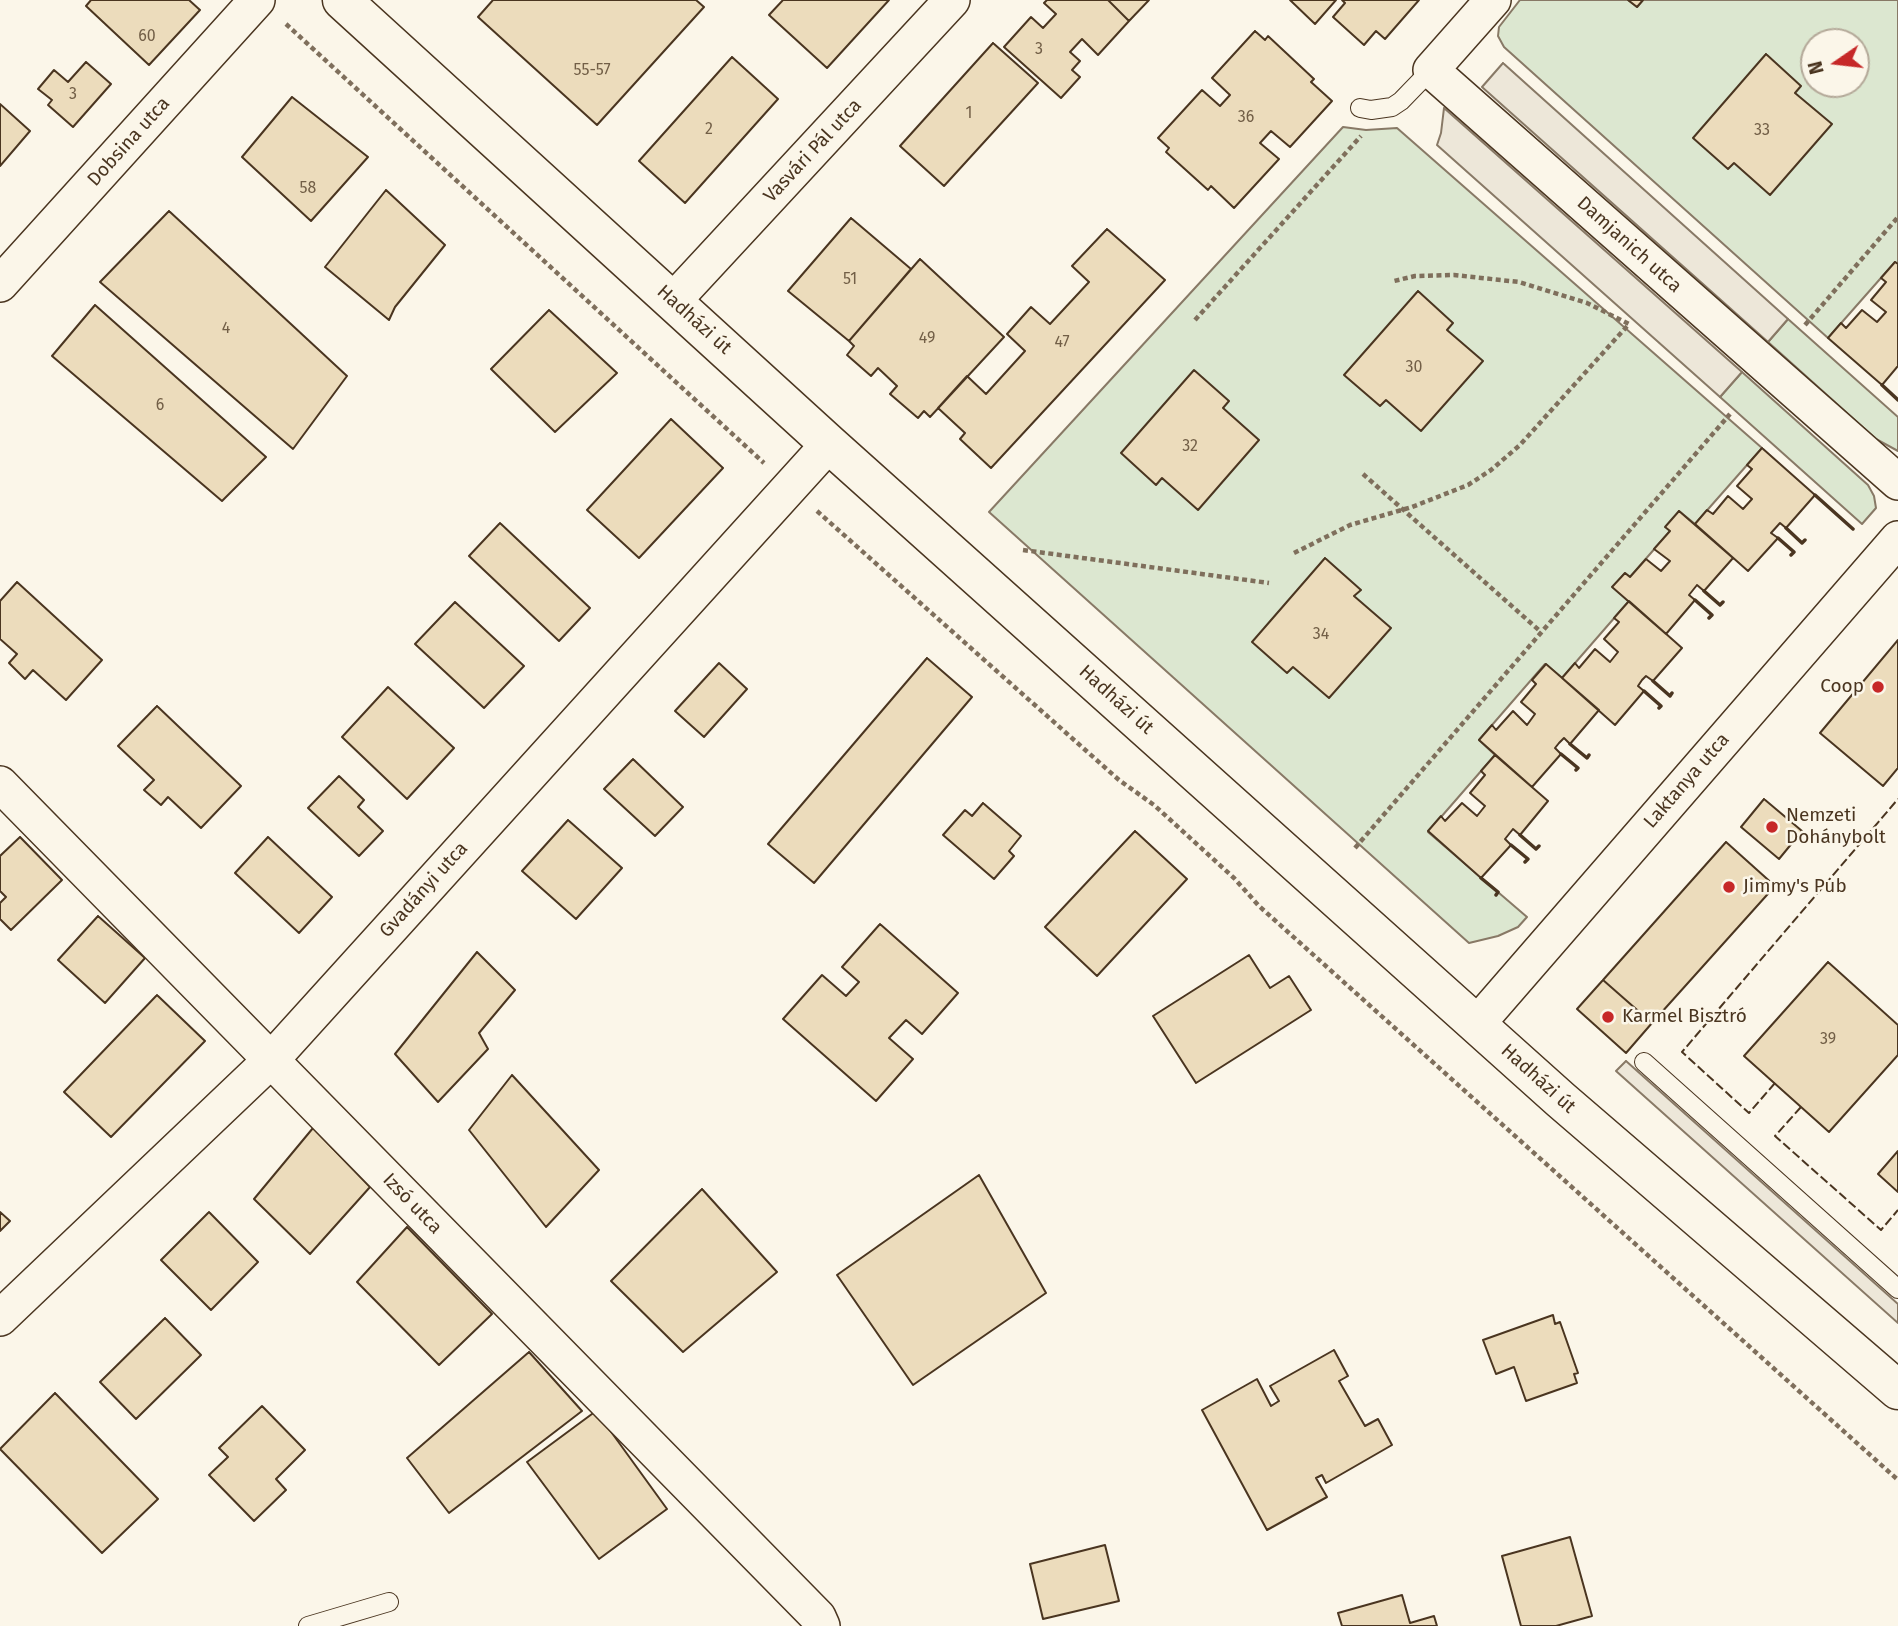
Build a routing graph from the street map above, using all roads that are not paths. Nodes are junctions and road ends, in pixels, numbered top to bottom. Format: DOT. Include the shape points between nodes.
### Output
graph roads {
  1 [pos="342,0"];
  2 [pos="952,0"];
  3 [pos="1493,0"];
  4 [pos="268,9"];
  5 [pos="1431,70"];
  6 [pos="1360,108"];
  7 [pos="0,284"];
  8 [pos="673,301"];
  9 [pos="830,443"];
  10 [pos="1898,482"];
  11 [pos="1898,539"];
  12 [pos="0,784"];
  13 [pos="1477,1024"];
  14 [pos="271,1060"];
  15 [pos="1644,1062"];
  16 [pos="1898,1289"];
  17 [pos="0,1318"];
  18 [pos="1898,1390"];
  19 [pos="390,1602"];
  20 [pos="309,1626"];
  21 [pos="822,1626"];
  1 -- 8 [label="street, Hadházi út"];
  2 -- 8 [label="street, Vasvári Pál utca"];
  3 -- 5 [label="street"];
  4 -- 7 [label="street, Dobsina utca"];
  5 -- 6 [label="lane" via="1401,101 1386,108"];
  5 -- 10 [label="street, Damjanich utca"];
  8 -- 9 [label="street, Hadházi út"];
  9 -- 13 [label="street, Hadházi út"];
  9 -- 14 [label="street, Gvadányi utca"];
  11 -- 13 [label="street, Laktanya utca"];
  12 -- 14 [label="street, Izsó utca"];
  13 -- 18 [label="street, Hadházi út"];
  14 -- 17 [label="street, Gvadányi utca"];
  14 -- 21 [label="street, Izsó utca"];
  15 -- 16 [label="lane"];
  19 -- 20 [label="lane"];
}
